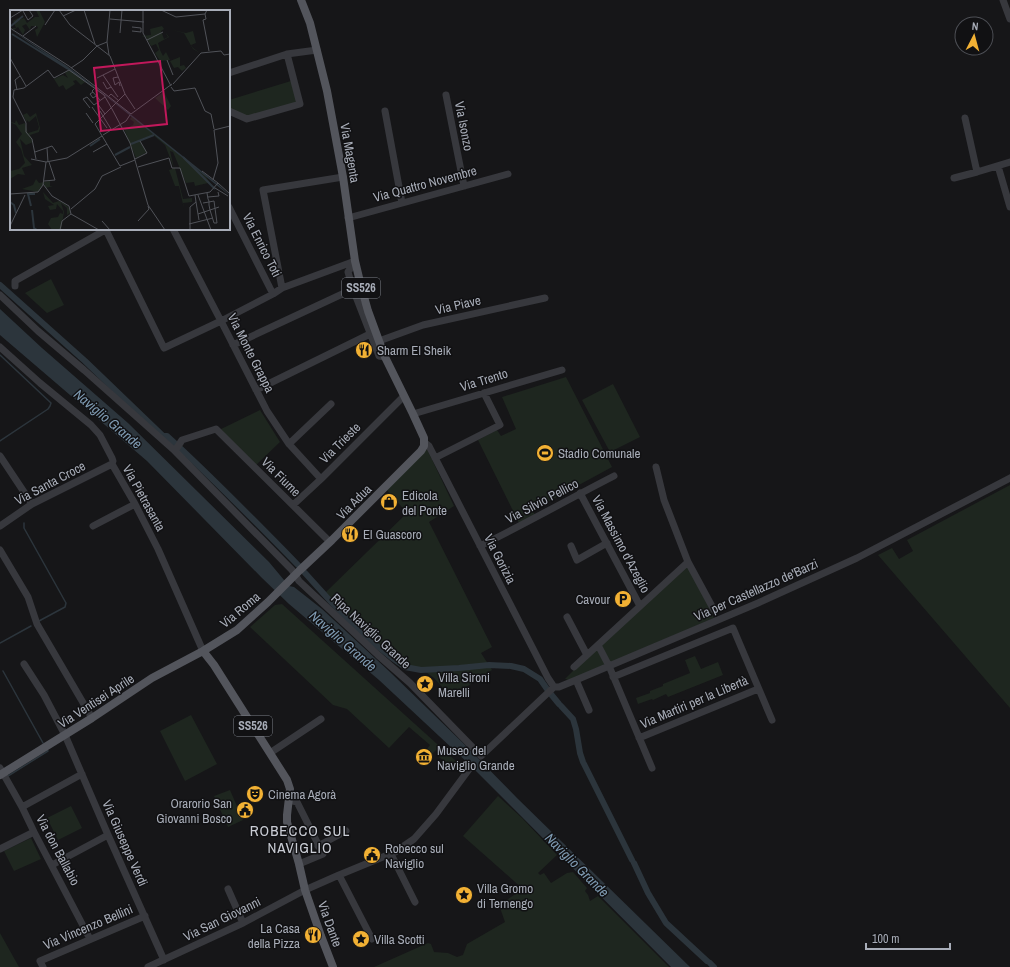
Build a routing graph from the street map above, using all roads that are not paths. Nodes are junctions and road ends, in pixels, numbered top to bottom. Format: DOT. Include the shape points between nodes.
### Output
graph roads {
  1 [pos="301,0"];
  2 [pos="1003,0"];
  3 [pos="1010,19"];
  4 [pos="317,50"];
  5 [pos="287,54"];
  6 [pos="230,73"];
  7 [pos="446,95"];
  8 [pos="230,111"];
  9 [pos="385,111"];
  10 [pos="965,118"];
  11 [pos="1010,162"];
  12 [pos="998,166"];
  13 [pos="977,172"];
  14 [pos="508,174"];
  15 [pos="343,177"];
  16 [pos="954,178"];
  17 [pos="464,186"];
  18 [pos="402,203"];
  19 [pos="1010,207"];
  20 [pos="230,209"];
  21 [pos="348,218"];
  22 [pos="105,230"];
  23 [pos="107,230"];
  24 [pos="174,230"];
  25 [pos="355,261"];
  26 [pos="339,267"];
  27 [pos="348,272"];
  28 [pos="15,286"];
  29 [pos="282,288"];
  30 [pos="353,289"];
  31 [pos="273,294"];
  32 [pos="0,295"];
  33 [pos="545,298"];
  34 [pos="221,321"];
  35 [pos="370,334"];
  36 [pos="379,341"];
  37 [pos="233,345"];
  38 [pos="0,347"];
  39 [pos="386,357"];
  40 [pos="562,370"];
  41 [pos="256,390"];
  42 [pos="484,393"];
  43 [pos="404,396"];
  44 [pos="331,404"];
  45 [pos="414,414"];
  46 [pos="424,442"];
  47 [pos="289,444"];
  48 [pos="177,448"];
  49 [pos="0,456"];
  50 [pos="435,458"];
  51 [pos="112,464"];
  52 [pos="656,467"];
  53 [pos="614,476"];
  54 [pos="1010,478"];
  55 [pos="321,479"];
  56 [pos="580,493"];
  57 [pos="32,504"];
  58 [pos="135,504"];
  59 [pos="293,505"];
  60 [pos="0,526"];
  61 [pos="93,526"];
  62 [pos="330,542"];
  63 [pos="607,543"];
  64 [pos="480,546"];
  65 [pos="571,546"];
  66 [pos="0,550"];
  67 [pos="688,562"];
  68 [pos="293,577"];
  69 [pos="640,606"];
  70 [pos="714,610"];
  71 [pos="567,617"];
  72 [pos="196,636"];
  73 [pos="220,641"];
  74 [pos="598,645"];
  75 [pos="203,651"];
  76 [pos="587,655"];
  77 [pos="193,657"];
  78 [pos="24,664"];
  79 [pos="214,665"];
  80 [pos="609,666"];
  81 [pos="574,667"];
  82 [pos="613,677"];
  83 [pos="576,680"];
  84 [pos="554,687"];
  85 [pos="758,689"];
  86 [pos="589,710"];
  87 [pos="92,718"];
  88 [pos="321,719"];
  89 [pos="772,720"];
  90 [pos="66,735"];
  91 [pos="639,738"];
  92 [pos="270,753"];
  93 [pos="470,768"];
  94 [pos="652,768"];
  95 [pos="1,772"];
  96 [pos="82,774"];
  97 [pos="289,800"];
  98 [pos="22,807"];
  99 [pos="346,831"];
  100 [pos="34,832"];
  101 [pos="108,835"];
  102 [pos="318,846"];
  103 [pos="0,849"];
  104 [pos="391,854"];
  105 [pos="299,864"];
  106 [pos="52,865"];
  107 [pos="339,875"];
  108 [pos="228,888"];
  109 [pos="305,890"];
  110 [pos="415,902"];
  111 [pos="145,916"];
  112 [pos="243,923"];
  113 [pos="90,939"];
  114 [pos="372,939"];
  115 [pos="164,960"];
  116 [pos="42,964"];
  117 [pos="148,967"];
  118 [pos="333,967"];
  1 -- 4 [label="main road, SS526"];
  2 -- 3 [label="street"];
  4 -- 5 [label="street"];
  4 -- 15 [label="main road, Via Magenta / SS526"];
  5 -- 6 [label="street"];
  5 -- 8 [label="street" via="300,104 247,119"];
  7 -- 17 [label="street, Via Isonzo"];
  9 -- 18 [label="street"];
  10 -- 13 [label="street"];
  11 -- 12 [label="street"];
  12 -- 13 [label="street"];
  12 -- 19 [label="street"];
  13 -- 16 [label="street"];
  14 -- 17 [label="street, Via Quattro Novembre"];
  15 -- 21 [label="main road, Via Magenta / SS526"];
  15 -- 29 [label="street" via="263,190"];
  17 -- 18 [label="street, Via Quattro Novembre"];
  18 -- 21 [label="street, Via Quattro Novembre"];
  20 -- 31 [label="street, Via Enrico Toti"];
  21 -- 25 [label="main road, Via Magenta / SS526"];
  22 -- 28 [label="street" via="15,281"];
  23 -- 34 [label="street, Via Enrico Toti" via="164,348"];
  24 -- 34 [label="street, Via Monte Grappa"];
  25 -- 26 [label="street, Via Enrico Toti"];
  25 -- 27 [label="street"];
  25 -- 36 [label="main road, Via Magenta / SS526"];
  26 -- 27 [label="street"];
  26 -- 29 [label="street, Via Enrico Toti"];
  27 -- 30 [label="street, Via Magenta"];
  29 -- 31 [label="street, Via Enrico Toti"];
  30 -- 35 [label="street, Via Magenta"];
  30 -- 37 [label="street"];
  31 -- 34 [label="street, Via Enrico Toti"];
  32 -- 48 [label="street, Ripa Naviglio Grande" via="38,331"];
  33 -- 36 [label="street, Via Piave" via="423,325"];
  34 -- 37 [label="street, Via Monte Grappa"];
  35 -- 39 [label="street, Via Magenta" via="379,356"];
  35 -- 41 [label="street"];
  36 -- 39 [label="main road, Via Magenta / SS526"];
  37 -- 41 [label="street, Via Monte Grappa"];
  38 -- 51 [label="street, Via Pietrasanta" via="91,425 100,435 112,458"];
  39 -- 43 [label="main road, Via Magenta / SS526"];
  40 -- 42 [label="street, Via Trento"];
  41 -- 47 [label="street, Via Monte Grappa"];
  42 -- 45 [label="street, Via Trento"];
  42 -- 50 [label="street" via="500,425"];
  43 -- 45 [label="main road, Via Magenta / SS526"];
  43 -- 55 [label="street, Via Trieste"];
  44 -- 47 [label="street"];
  45 -- 46 [label="main road, Via Magenta / SS526"];
  46 -- 50 [label="street, Via Gorizia"];
  46 -- 62 [label="main road, Via Adua" via="421,451"];
  47 -- 55 [label="street, Via Monte Grappa"];
  48 -- 59 [label="street, Via Fiume" via="182,440 216,429"];
  48 -- 68 [label="street, Ripa Naviglio Grande" via="292,570"];
  49 -- 57 [label="street"];
  50 -- 64 [label="street, Via Gorizia"];
  51 -- 57 [label="street, Via Santa Croce"];
  51 -- 58 [label="street, Via Pietrasanta"];
  52 -- 67 [label="street" via="664,500"];
  53 -- 56 [label="street, Via Silvio Pellico"];
  54 -- 80 [label="street, Via per Castellazzo de'Barzi" via="857,558"];
  55 -- 59 [label="street, Via Trieste"];
  56 -- 63 [label="street, Via Massimo d'Azeglio"];
  56 -- 64 [label="street, Via Silvio Pellico"];
  57 -- 60 [label="street, Via Santa Croce"];
  58 -- 61 [label="street"];
  58 -- 72 [label="street, Via Pietrasanta"];
  59 -- 62 [label="street, Via Fiume"];
  62 -- 68 [label="main road, Via Adua"];
  63 -- 65 [label="street" via="577,560"];
  63 -- 69 [label="street, Via Massimo d'Azeglio"];
  64 -- 84 [label="street, Via Gorizia"];
  66 -- 87 [label="street" via="28,597 37,624"];
  67 -- 69 [label="street"];
  67 -- 70 [label="street"];
  68 -- 73 [label="main road, Via Roma" via="237,630"];
  68 -- 84 [label="street, Ripa Naviglio Grande" via="410,683 481,756"];
  69 -- 74 [label="street"];
  71 -- 76 [label="street"];
  72 -- 75 [label="street, Via Pietrasanta"];
  72 -- 77 [label="street"];
  73 -- 75 [label="main road, Via Roma"];
  73 -- 79 [label="main road, Via Roma" via="213,653"];
  74 -- 76 [label="street"];
  74 -- 80 [label="street"];
  75 -- 77 [label="main road, Via Ventisei Aprile"];
  75 -- 79 [label="main road"];
  76 -- 81 [label="street"];
  77 -- 87 [label="main road, Via Ventisei Aprile" via="152,678"];
  78 -- 90 [label="street, Via Giuseppe Verdi"];
  79 -- 92 [label="main road, SS526"];
  80 -- 82 [label="street"];
  80 -- 83 [label="street, Via per Castellazzo de'Barzi"];
  82 -- 85 [label="street" via="733,628"];
  82 -- 91 [label="street"];
  83 -- 84 [label="street, Via per Castellazzo de'Barzi"];
  83 -- 86 [label="street"];
  85 -- 89 [label="street"];
  85 -- 91 [label="street, Via Martiri per la Libertà"];
  87 -- 90 [label="main road, Via Ventisei Aprile"];
  88 -- 92 [label="street"];
  90 -- 95 [label="main road, Via Ventisei Aprile"];
  90 -- 96 [label="street, Via Giuseppe Verdi"];
  91 -- 94 [label="street"];
  92 -- 97 [label="main road, SS526" via="288,780"];
  93 -- 104 [label="street, Via San Giovanni" via="414,839"];
  95 -- 98 [label="street, Via don Ballabio"];
  96 -- 98 [label="street"];
  96 -- 101 [label="street, Via Giuseppe Verdi"];
  97 -- 102 [label="street" via="297,802"];
  97 -- 105 [label="main road, SS526" via="287,822"];
  98 -- 100 [label="street, Via don Ballabio"];
  99 -- 102 [label="street"];
  100 -- 103 [label="street"];
  100 -- 106 [label="street, Via don Ballabio"];
  101 -- 106 [label="street"];
  101 -- 111 [label="street, Via Giuseppe Verdi"];
  102 -- 105 [label="street" via="323,854"];
  104 -- 107 [label="street, Via San Giovanni"];
  104 -- 110 [label="street"];
  105 -- 109 [label="main road, SS526"];
  106 -- 113 [label="street, Via don Ballabio"];
  107 -- 109 [label="street, Via San Giovanni"];
  107 -- 114 [label="street"];
  108 -- 112 [label="street"];
  109 -- 112 [label="street, Via San Giovanni"];
  109 -- 118 [label="main road, Via Dante / SS526"];
  111 -- 113 [label="street, Via Vincenzo Bellini"];
  111 -- 115 [label="street, Via Giuseppe Verdi"];
  112 -- 115 [label="street, Via San Giovanni"];
  113 -- 116 [label="street, Via Vincenzo Bellini"];
  115 -- 117 [label="street, Via San Giovanni"];
}
